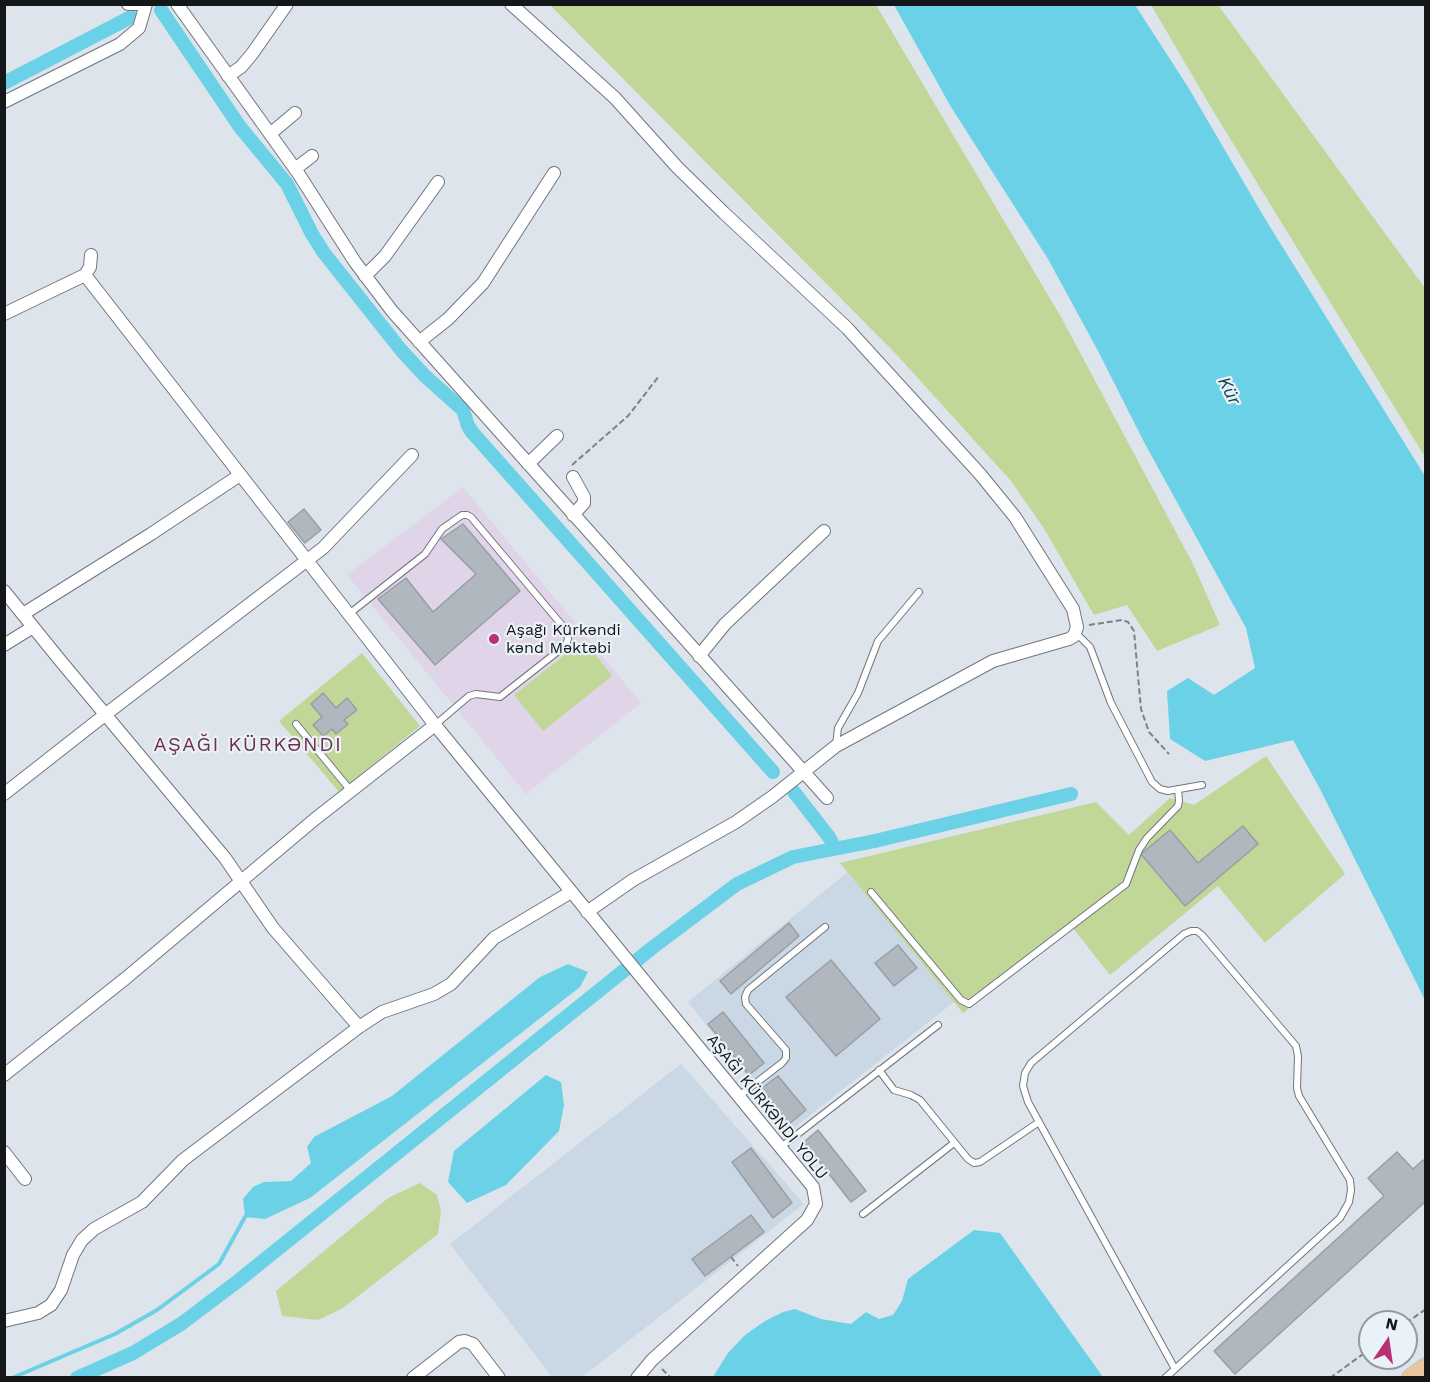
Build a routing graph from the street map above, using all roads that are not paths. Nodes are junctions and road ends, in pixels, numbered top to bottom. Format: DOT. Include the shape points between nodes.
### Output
graph roads {
  1 [pos="128,4"];
  2 [pos="140,4"];
  3 [pos="146,4"];
  4 [pos="177,4"];
  5 [pos="287,4"];
  6 [pos="511,4"];
  7 [pos="228,76"];
  8 [pos="4,102"];
  9 [pos="295,113"];
  10 [pos="270,134"];
  11 [pos="312,156"];
  12 [pos="295,169"];
  13 [pos="554,173"];
  14 [pos="438,182"];
  15 [pos="91,255"];
  16 [pos="85,275"];
  17 [pos="365,276"];
  18 [pos="4,314"];
  19 [pos="419,342"];
  20 [pos="557,436"];
  21 [pos="412,455"];
  22 [pos="528,464"];
  23 [pos="240,475"];
  24 [pos="573,477"];
  25 [pos="573,515"];
  26 [pos="824,531"];
  27 [pos="306,561"];
  28 [pos="4,591"];
  29 [pos="919,592"];
  30 [pos="22,614"];
  31 [pos="348,614"];
  32 [pos="33,627"];
  33 [pos="1077,630"];
  34 [pos="4,645"];
  35 [pos="699,656"];
  36 [pos="106,714"];
  37 [pos="296,724"];
  38 [pos="435,725"];
  39 [pos="836,746"];
  40 [pos="803,771"];
  41 [pos="1202,785"];
  42 [pos="1178,789"];
  43 [pos="351,791"];
  44 [pos="4,794"];
  45 [pos="827,798"];
  46 [pos="241,881"];
  47 [pos="571,892"];
  48 [pos="871,892"];
  49 [pos="587,912"];
  50 [pos="825,927"];
  51 [pos="938,1025"];
  52 [pos="358,1027"];
  53 [pos="879,1071"];
  54 [pos="4,1075"];
  55 [pos="739,1096"];
  56 [pos="1039,1122"];
  57 [pos="954,1143"];
  58 [pos="780,1147"];
  59 [pos="4,1152"];
  60 [pos="25,1179"];
  61 [pos="863,1214"];
  62 [pos="4,1321"];
  63 [pos="1425,1367"];
  64 [pos="1174,1369"];
  65 [pos="413,1377"];
  66 [pos="499,1377"];
  67 [pos="637,1377"];
  68 [pos="1165,1377"];
  69 [pos="1411,1377"];
  1 -- 2 [label="street"];
  3 -- 8 [label="street" via="139,28 120,44"];
  4 -- 7 [label="street"];
  5 -- 7 [label="street" via="252,54"];
  6 -- 33 [label="street" via="615,98 724,213 847,328 980,474 1015,517 1073,609"];
  7 -- 10 [label="street"];
  9 -- 10 [label="street"];
  10 -- 12 [label="street"];
  11 -- 12 [label="street"];
  12 -- 17 [label="street"];
  13 -- 19 [label="street" via="483,283"];
  14 -- 17 [label="street" via="385,256"];
  15 -- 16 [label="street"];
  16 -- 18 [label="street"];
  16 -- 23 [label="street"];
  17 -- 19 [label="street"];
  19 -- 22 [label="street"];
  20 -- 22 [label="street"];
  21 -- 27 [label="street" via="333,539"];
  22 -- 25 [label="street"];
  23 -- 27 [label="street"];
  23 -- 30 [label="street"];
  24 -- 25 [label="street" via="584,497"];
  25 -- 35 [label="street"];
  26 -- 35 [label="street" via="725,624"];
  27 -- 31 [label="street"];
  27 -- 36 [label="street"];
  28 -- 30 [label="street"];
  29 -- 39 [label="lane" via="878,641 858,693 838,728"];
  30 -- 32 [label="street"];
  31 -- 38 [label="street"];
  31 -- 38 [label="lane" via="425,554 442,529 467,515 566,630 566,645 500,697 469,696"];
  32 -- 34 [label="street"];
  32 -- 36 [label="street"];
  33 -- 39 [label="street" via="1059,644 993,661"];
  33 -- 42 [label="lane" via="1090,647 1111,703 1152,782 1160,789"];
  35 -- 40 [label="street"];
  36 -- 44 [label="street"];
  36 -- 46 [label="street"];
  37 -- 43 [label="lane"];
  38 -- 43 [label="street"];
  38 -- 47 [label="street"];
  39 -- 40 [label="street"];
  40 -- 45 [label="street"];
  40 -- 49 [label="street" via="736,822 633,880"];
  41 -- 42 [label="lane"];
  42 -- 48 [label="lane" via="1178,806 1147,838 1121,888 969,1004 961,1000"];
  43 -- 46 [label="street"];
  46 -- 52 [label="street" via="273,928"];
  46 -- 54 [label="street"];
  47 -- 49 [label="street"];
  47 -- 52 [label="street" via="494,938 451,984 382,1012"];
  49 -- 55 [label="street"];
  50 -- 55 [label="lane" via="744,997 786,1050 786,1058"];
  51 -- 53 [label="lane"];
  52 -- 62 [label="street" via="183,1160 142,1202 82,1240 51,1305 38,1313"];
  53 -- 57 [label="lane" via="894,1090 920,1100"];
  53 -- 58 [label="lane"];
  55 -- 58 [label="street"];
  56 -- 57 [label="lane" via="980,1162 968,1159"];
  56 -- 64 [label="lane"];
  56 -- 64 [label="lane" via="1023,1086 1031,1063 1191,931 1202,935 1296,1046 1297,1088 1350,1180 1348,1202 1340,1218"];
  57 -- 61 [label="lane"];
  58 -- 67 [label="street" via="813,1187 813,1212"];
  59 -- 60 [label="street"];
  63 -- 69 [label="main road"];
  64 -- 68 [label="lane"];
  65 -- 66 [label="street" via="465,1341 472,1344"];
}
